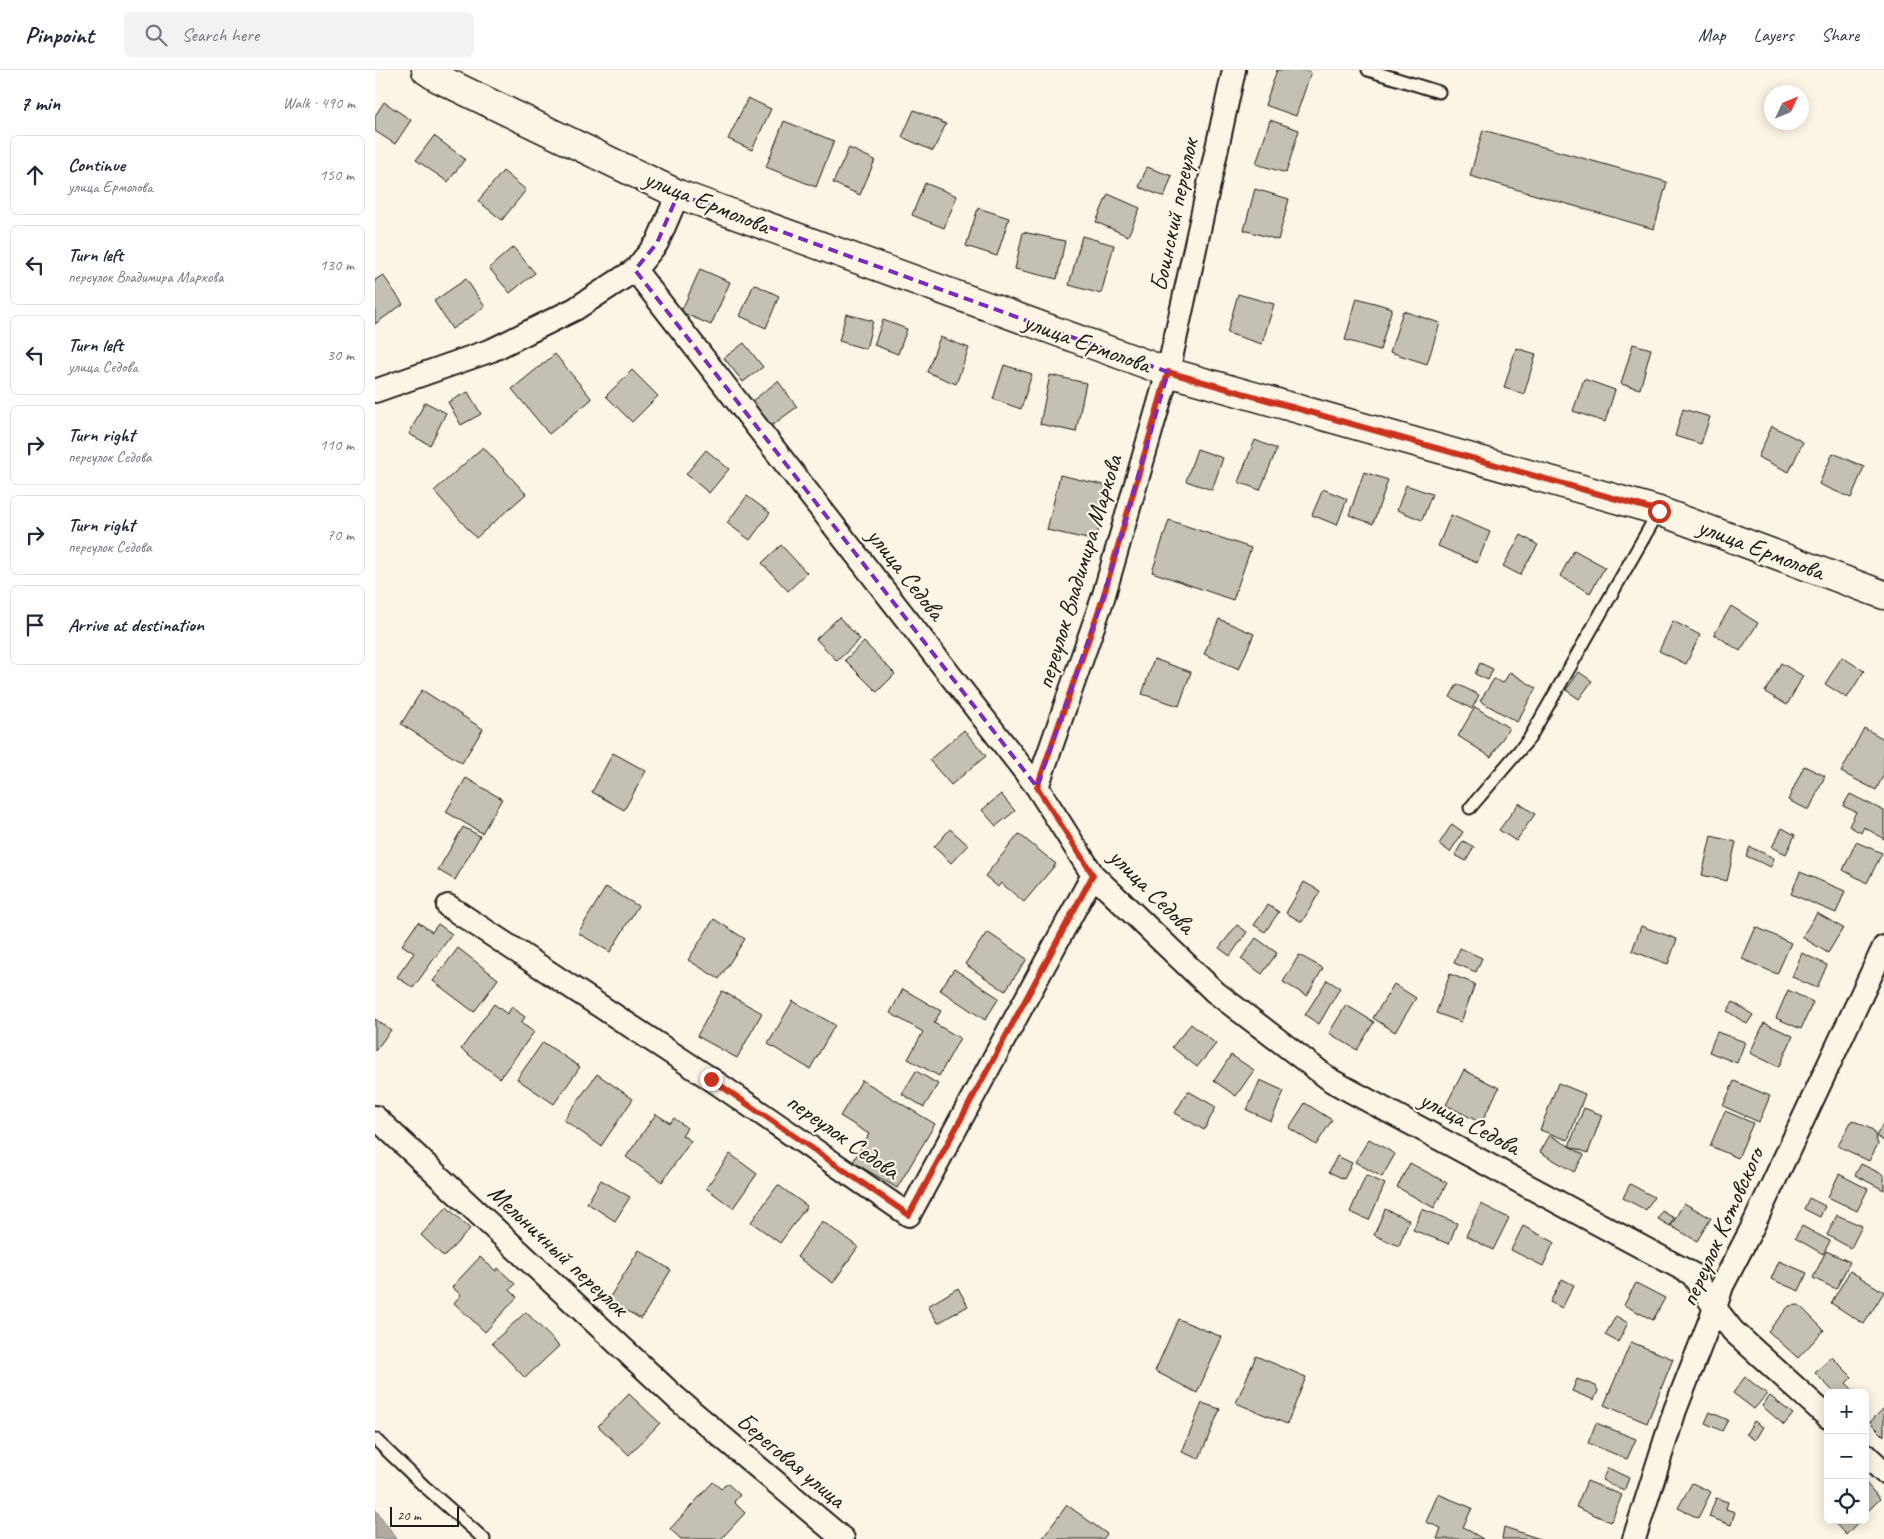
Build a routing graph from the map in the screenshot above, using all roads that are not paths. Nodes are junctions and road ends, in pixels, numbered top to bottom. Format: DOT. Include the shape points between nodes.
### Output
graph roads {
  1 [pos="426,70"];
  2 [pos="1233,70"];
  3 [pos="1368,70"];
  4 [pos="1439,92"];
  5 [pos="678,194"];
  6 [pos="635,270"];
  7 [pos="1168,372"];
  8 [pos="375,391"];
  9 [pos="1659,511"];
  10 [pos="1884,596"];
  11 [pos="1037,787"];
  12 [pos="1471,808"];
  13 [pos="1093,875"];
  14 [pos="448,906"];
  15 [pos="1884,947"];
  16 [pos="375,1117"];
  17 [pos="1715,1308"];
  18 [pos="1824,1413"];
  19 [pos="703,1422"];
  20 [pos="375,1440"];
  21 [pos="1869,1458"];
  22 [pos="1884,1472"];
  23 [pos="484,1539"];
  24 [pos="843,1539"];
  25 [pos="1634,1539"];
  1 -- 5 [label="street, улица Ермолова"];
  2 -- 7 [label="street, Боинский переулок"];
  3 -- 4 [label="lane"];
  5 -- 6 [label="street" via="657,243"];
  5 -- 7 [label="street, улица Ермолова"];
  6 -- 8 [label="street" via="575,309 492,350"];
  6 -- 11 [label="street, улица Седова"];
  7 -- 9 [label="street, улица Ермолова"];
  7 -- 11 [label="street, переулок Владимира Маркова" via="1103,598"];
  9 -- 10 [label="street, улица Ермолова"];
  9 -- 12 [label="lane" via="1529,739"];
  11 -- 13 [label="street, улица Седова"];
  13 -- 14 [label="street, переулок Седова" via="909,1215 711,1079"];
  13 -- 17 [label="street, улица Седова" via="1215,992 1332,1081 1692,1274"];
  15 -- 17 [label="street, переулок Котовского" via="1722,1286"];
  16 -- 19 [label="street, Мельничный переулок"];
  17 -- 18 [label="street, улица Седова" via="1733,1330"];
  17 -- 25 [label="street, переулок Котовского" via="1675,1410"];
  19 -- 24 [label="street, Береговая улица"];
  20 -- 23 [label="lane"];
  21 -- 22 [label="street"];
}
